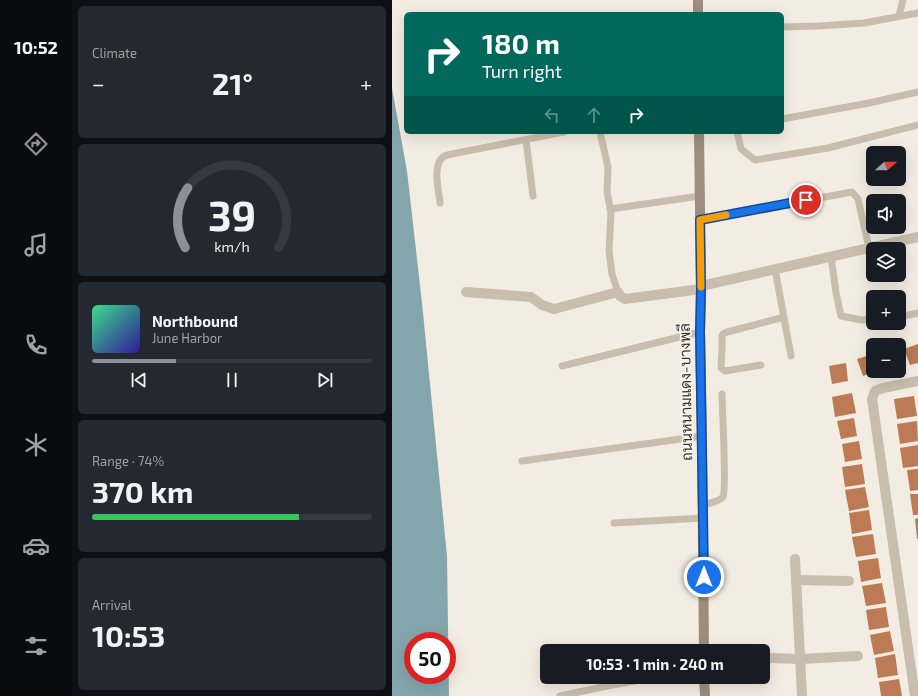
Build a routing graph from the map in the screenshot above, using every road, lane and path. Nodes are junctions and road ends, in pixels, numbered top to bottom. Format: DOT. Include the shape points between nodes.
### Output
graph roads {
  1 [pos="698,0"];
  2 [pos="903,0"];
  3 [pos="698,12"];
  4 [pos="918,13"];
  5 [pos="899,16"];
  6 [pos="784,26"];
  7 [pos="918,92"];
  8 [pos="784,119"];
  9 [pos="918,125"];
  10 [pos="554,134"];
  11 [pos="600,134"];
  12 [pos="700,134"];
  13 [pos="737,134"];
  14 [pos="526,140"];
  15 [pos="533,196"];
  16 [pos="700,196"];
  17 [pos="440,203"];
  18 [pos="610,210"];
  19 [pos="700,220"];
  20 [pos="918,237"];
  21 [pos="867,242"];
  22 [pos="895,242"];
  23 [pos="866,248"];
  24 [pos="830,256"];
  25 [pos="775,269"];
  26 [pos="701,287"];
  27 [pos="466,292"];
  28 [pos="618,292"];
  29 [pos="918,313"];
  30 [pos="906,315"];
  31 [pos="784,317"];
  32 [pos="866,320"];
  33 [pos="700,332"];
  34 [pos="791,356"];
  35 [pos="761,364"];
  36 [pos="562,366"];
  37 [pos="918,382"];
  38 [pos="722,394"];
  39 [pos="702,436"];
  40 [pos="522,461"];
  41 [pos="703,505"];
  42 [pos="703,518"];
  43 [pos="614,523"];
  44 [pos="794,559"];
  45 [pos="796,580"];
  46 [pos="849,581"];
  47 [pos="704,644"];
  48 [pos="858,656"];
  49 [pos="771,658"];
  50 [pos="800,659"];
  51 [pos="612,684"];
  52 [pos="705,684"];
  53 [pos="560,696"];
  54 [pos="706,696"];
  55 [pos="802,696"];
  56 [pos="915,696"];
  1 -- 3 [label="main road"];
  2 -- 5 [label="lane"];
  4 -- 5 [label="lane"];
  5 -- 6 [label="lane" via="864,23"];
  7 -- 8 [label="lane"];
  9 -- 13 [label="lane" via="828,148 755,160 741,149"];
  10 -- 14 [label="lane"];
  11 -- 18 [label="lane" via="608,166 607,192"];
  12 -- 16 [label="main road, ถนนหนามแดง-บางพลี"];
  14 -- 15 [label="lane"];
  14 -- 17 [label="lane" via="443,156 437,169"];
  16 -- 18 [label="lane"];
  16 -- 19 [label="main road, ถนนหนามแดง-บางพลี"];
  18 -- 28 [label="lane" via="609,251 612,274"];
  19 -- 21 [label="lane" via="852,192 858,199"];
  19 -- 26 [label="main road, ถนนหนามแดง-บางพลี"];
  20 -- 22 [label="street"];
  23 -- 24 [label="street"];
  24 -- 25 [label="street"];
  24 -- 32 [label="lane" via="841,316"];
  25 -- 26 [label="street"];
  25 -- 31 [label="lane"];
  26 -- 28 [label="street" via="625,299"];
  26 -- 33 [label="main road, ถนนหนามแดง-บางพลี"];
  27 -- 28 [label="street" via="531,297 554,310"];
  29 -- 30 [label="lane"];
  31 -- 34 [label="lane"];
  31 -- 35 [label="lane" via="727,332 722,336 721,368 725,371"];
  33 -- 36 [label="lane"];
  33 -- 39 [label="main road, ถนนหนามแดง-บางพลี"];
  37 -- 56 [label="street" via="883,388 876,391 872,399"];
  38 -- 41 [label="lane" via="724,496 720,500"];
  39 -- 40 [label="lane"];
  39 -- 41 [label="main road, ถนนหนามแดง-บางพลี"];
  41 -- 42 [label="main road, ถนนหนามแดง-บางพลี"];
  42 -- 43 [label="lane"];
  42 -- 47 [label="main road, ถนนหนามแดง-บางพลี"];
  44 -- 45 [label="street"];
  45 -- 46 [label="street"];
  45 -- 50 [label="street"];
  48 -- 50 [label="street"];
  49 -- 50 [label="street"];
  50 -- 55 [label="street"];
  51 -- 53 [label="lane"];
  52 -- 54 [label="main road"];
}
